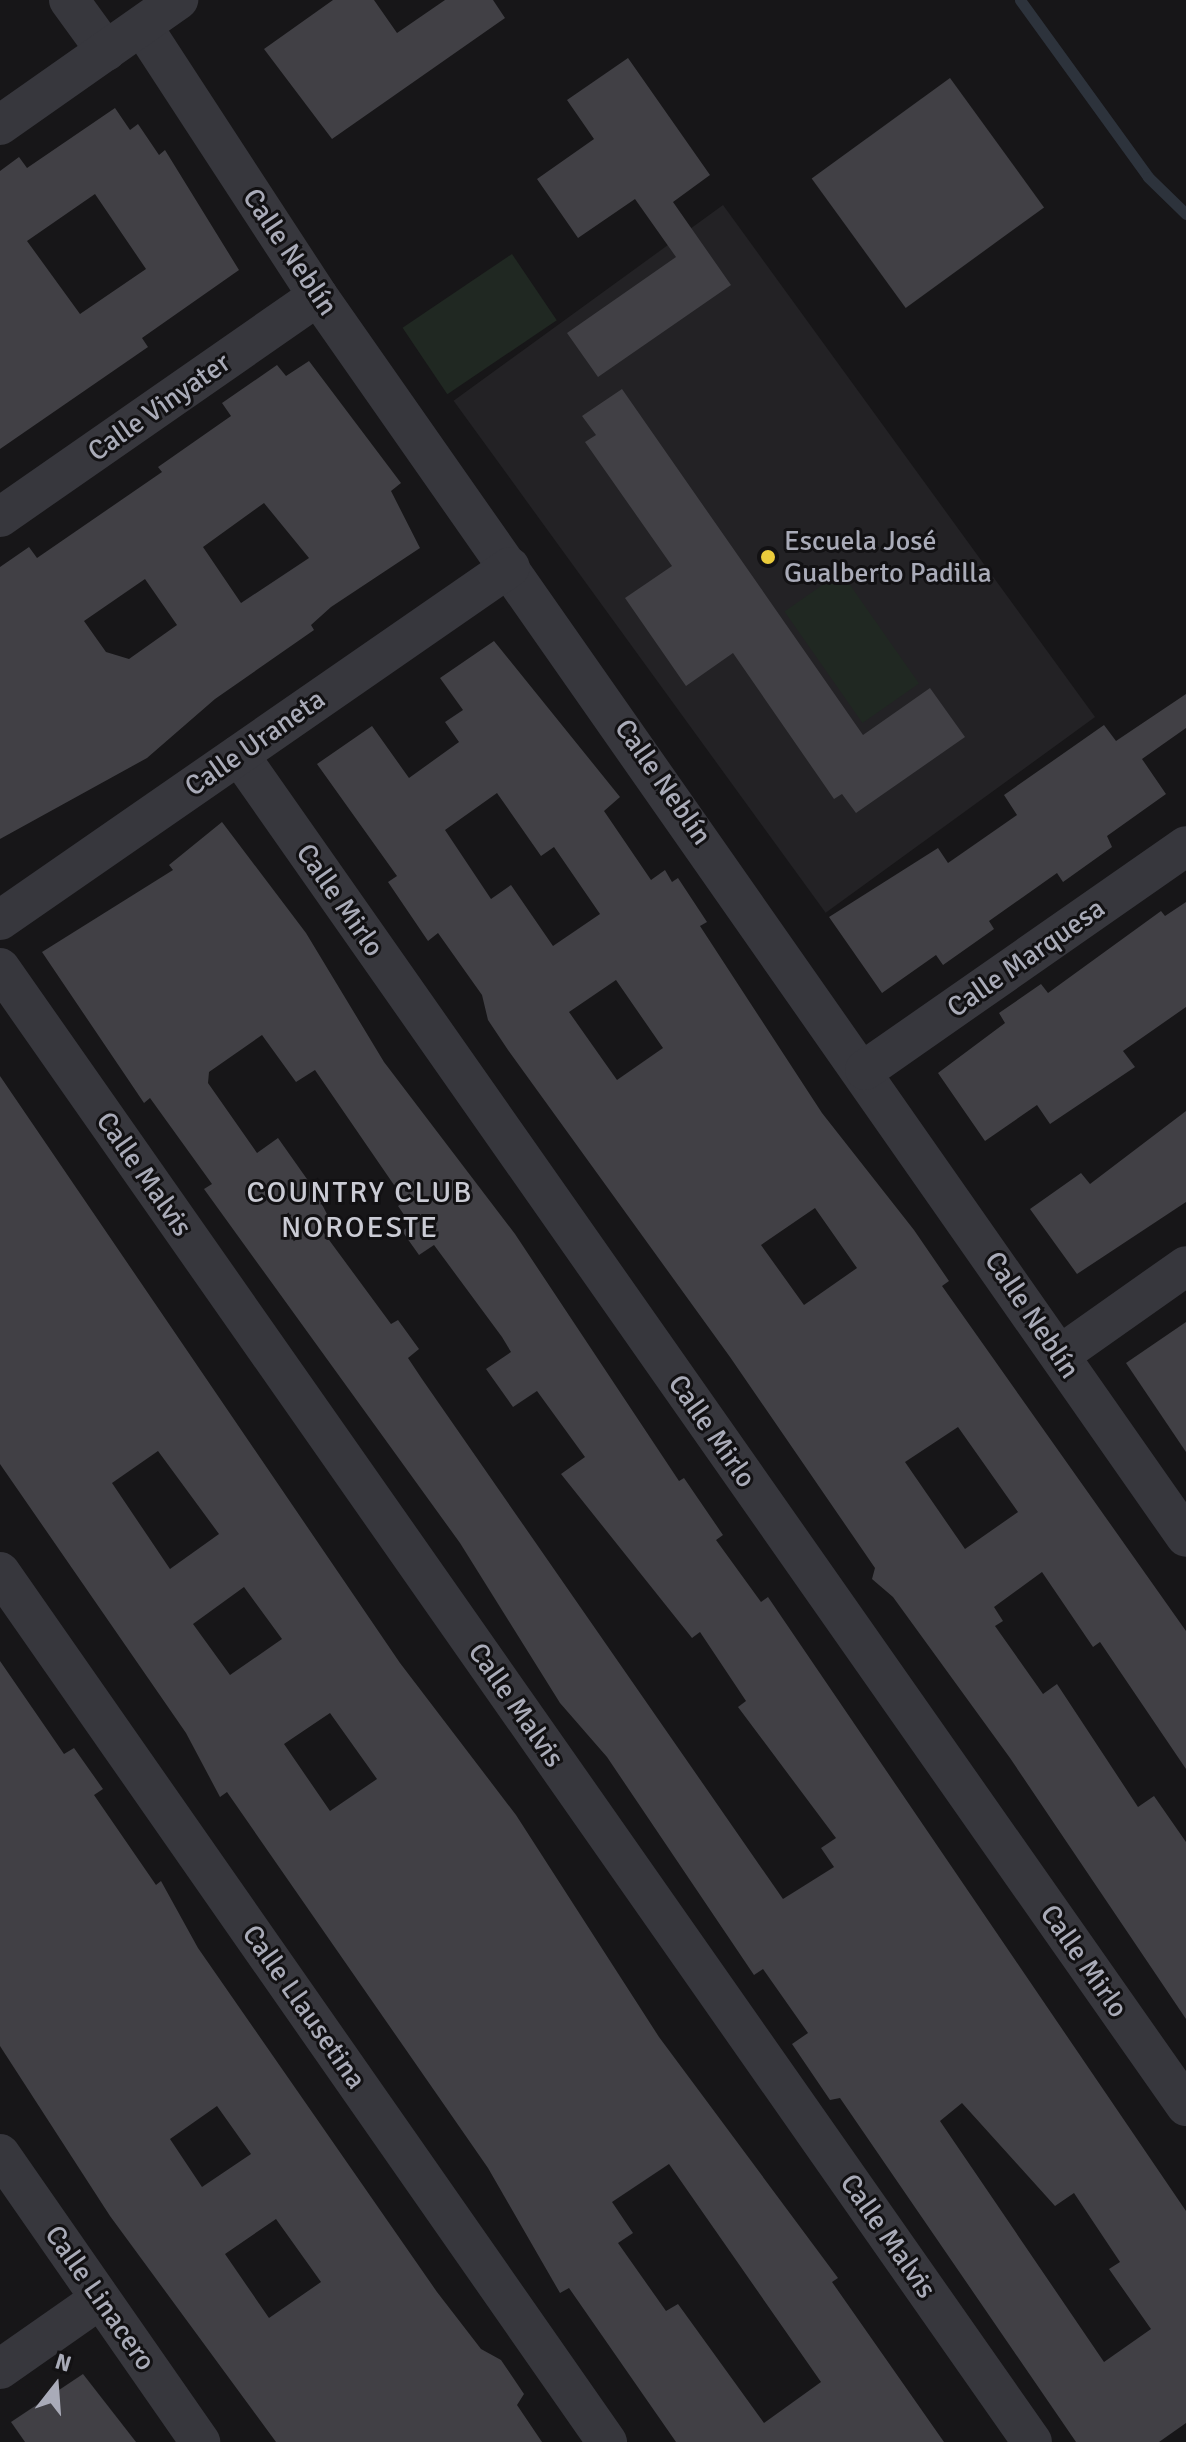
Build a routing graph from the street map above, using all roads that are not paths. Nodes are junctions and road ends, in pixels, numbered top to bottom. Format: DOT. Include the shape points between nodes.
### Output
graph roads {
  1 [pos="69,0"];
  2 [pos="178,0"];
  3 [pos="142,26"];
  4 [pos="106,51"];
  5 [pos="0,125"];
  6 [pos="318,296"];
  7 [pos="0,517"];
  8 [pos="510,567"];
  9 [pos="239,755"];
  10 [pos="1186,846"];
  11 [pos="0,920"];
  12 [pos="0,968"];
  13 [pos="865,1070"];
  14 [pos="1186,1266"];
  15 [pos="1060,1355"];
  16 [pos="1186,1537"];
  17 [pos="0,1572"];
  18 [pos="1186,2106"];
  19 [pos="0,2154"];
  20 [pos="100,2299"];
  21 [pos="0,2369"];
  22 [pos="200,2442"];
  23 [pos="607,2442"];
  24 [pos="1032,2442"];
  1 -- 4 [label="street"];
  2 -- 3 [label="street"];
  3 -- 4 [label="street"];
  3 -- 6 [label="street, Calle Neblín"];
  4 -- 5 [label="street"];
  6 -- 7 [label="street, Calle Vinyater"];
  6 -- 8 [label="street, Calle Neblín"];
  8 -- 9 [label="street, Calle Uraneta"];
  8 -- 13 [label="street, Calle Neblín"];
  9 -- 11 [label="street, Calle Uraneta"];
  9 -- 18 [label="street, Calle Mirlo"];
  10 -- 13 [label="street, Calle Marquesa"];
  12 -- 24 [label="street, Calle Malvis"];
  13 -- 15 [label="street, Calle Neblín"];
  14 -- 15 [label="street"];
  15 -- 16 [label="street, Calle Neblín"];
  17 -- 23 [label="street, Calle Llausetina"];
  19 -- 20 [label="street, Calle Linacero"];
  20 -- 21 [label="street"];
  20 -- 22 [label="street, Calle Linacero"];
}
